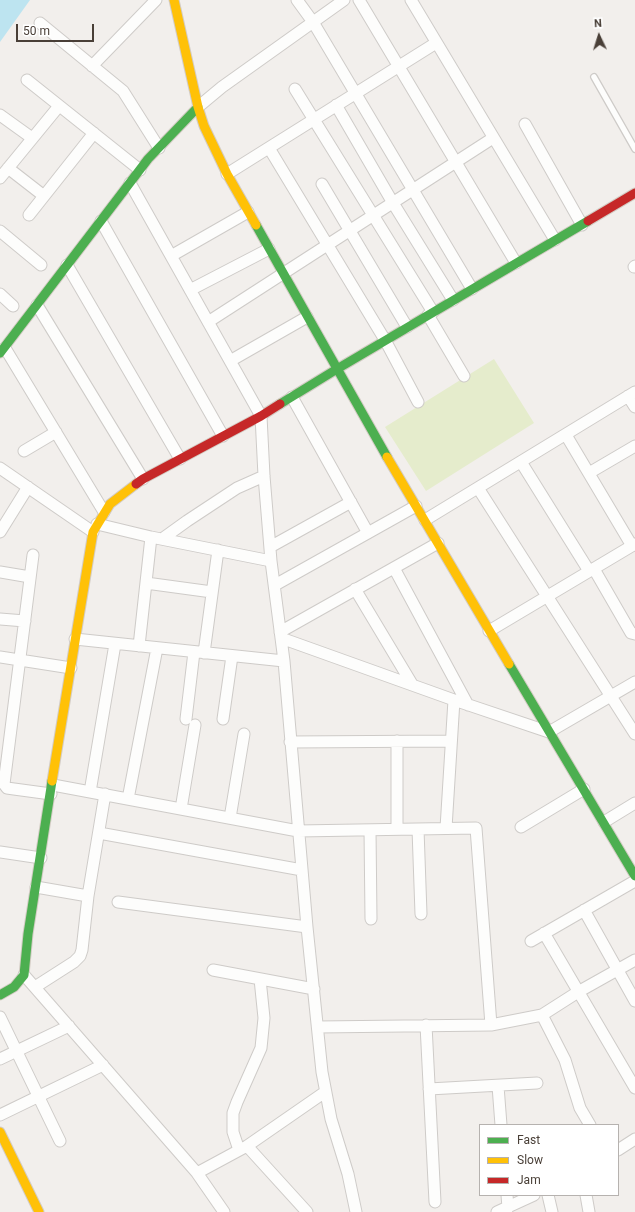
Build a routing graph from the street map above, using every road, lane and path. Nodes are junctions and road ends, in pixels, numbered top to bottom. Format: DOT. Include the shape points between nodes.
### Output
graph roads {
  1 [pos="156,0"];
  2 [pos="174,0"];
  3 [pos="296,0"];
  4 [pos="344,0"];
  5 [pos="358,0"];
  6 [pos="411,0"];
  7 [pos="313,22"];
  8 [pos="40,23"];
  9 [pos="436,43"];
  10 [pos="92,66"];
  11 [pos="399,66"];
  12 [pos="594,77"];
  13 [pos="26,80"];
  14 [pos="295,89"];
  15 [pos="356,93"];
  16 [pos="336,105"];
  17 [pos="59,106"];
  18 [pos="198,107"];
  19 [pos="0,115"];
  20 [pos="314,120"];
  21 [pos="525,124"];
  22 [pos="94,133"];
  23 [pos="32,138"];
  24 [pos="493,138"];
  25 [pos="159,148"];
  26 [pos="269,148"];
  27 [pos="635,149"];
  28 [pos="455,163"];
  29 [pos="8,168"];
  30 [pos="140,170"];
  31 [pos="227,174"];
  32 [pos="0,178"];
  33 [pos="130,182"];
  34 [pos="322,184"];
  35 [pos="413,190"];
  36 [pos="635,193"];
  37 [pos="44,196"];
  38 [pos="393,203"];
  39 [pos="248,212"];
  40 [pos="29,215"];
  41 [pos="373,216"];
  42 [pos="101,221"];
  43 [pos="582,225"];
  44 [pos="350,231"];
  45 [pos="0,232"];
  46 [pos="555,240"];
  47 [pos="328,245"];
  48 [pos="269,249"];
  49 [pos="171,256"];
  50 [pos="516,263"];
  51 [pos="41,265"];
  52 [pos="68,265"];
  53 [pos="282,274"];
  54 [pos="472,289"];
  55 [pos="190,290"];
  56 [pos="0,294"];
  57 [pos="453,300"];
  58 [pos="37,305"];
  59 [pos="13,306"];
  60 [pos="430,314"];
  61 [pos="307,317"];
  62 [pos="208,322"];
  63 [pos="407,327"];
  64 [pos="384,340"];
  65 [pos="2,350"];
  66 [pos="230,361"];
  67 [pos="337,369"];
  68 [pos="464,376"];
  69 [pos="632,394"];
  70 [pos="292,397"];
  71 [pos="418,402"];
  72 [pos="635,407"];
  73 [pos="261,416"];
  74 [pos="56,432"];
  75 [pos="566,435"];
  76 [pos="223,436"];
  77 [pos="635,446"];
  78 [pos="24,451"];
  79 [pos="180,459"];
  80 [pos="521,462"];
  81 [pos="0,468"];
  82 [pos="589,474"];
  83 [pos="264,476"];
  84 [pos="143,479"];
  85 [pos="28,487"];
  86 [pos="478,488"];
  87 [pos="351,502"];
  88 [pos="416,506"];
  89 [pos="104,512"];
  90 [pos="425,520"];
  91 [pos="95,528"];
  92 [pos="0,532"];
  93 [pos="368,532"];
  94 [pos="157,538"];
  95 [pos="438,543"];
  96 [pos="633,545"];
  97 [pos="270,547"];
  98 [pos="218,550"];
  99 [pos="33,555"];
  100 [pos="271,561"];
  101 [pos="394,568"];
  102 [pos="592,570"];
  103 [pos="0,572"];
  104 [pos="30,577"];
  105 [pos="146,583"];
  106 [pos="275,586"];
  107 [pos="355,590"];
  108 [pos="212,592"];
  109 [pos="548,596"];
  110 [pos="0,619"];
  111 [pos="25,621"];
  112 [pos="489,631"];
  113 [pos="635,634"];
  114 [pos="281,635"];
  115 [pos="75,639"];
  116 [pos="114,644"];
  117 [pos="138,646"];
  118 [pos="157,648"];
  119 [pos="199,652"];
  120 [pos="232,656"];
  121 [pos="0,657"];
  122 [pos="19,660"];
  123 [pos="284,661"];
  124 [pos="71,668"];
  125 [pos="635,682"];
  126 [pos="412,684"];
  127 [pos="611,696"];
  128 [pos="454,700"];
  129 [pos="468,705"];
  130 [pos="223,719"];
  131 [pos="549,732"];
  132 [pos="244,734"];
  133 [pos="635,734"];
  134 [pos="397,741"];
  135 [pos="451,741"];
  136 [pos="290,742"];
  137 [pos="52,789"];
  138 [pos="584,789"];
  139 [pos="90,792"];
  140 [pos="105,794"];
  141 [pos="128,799"];
  142 [pos="635,803"];
  143 [pos="181,808"];
  144 [pos="230,818"];
  145 [pos="604,822"];
  146 [pos="521,827"];
  147 [pos="446,828"];
  148 [pos="397,829"];
  149 [pos="418,829"];
  150 [pos="370,830"];
  151 [pos="298,831"];
  152 [pos="99,832"];
  153 [pos="0,852"];
  154 [pos="41,858"];
  155 [pos="302,870"];
  156 [pos="635,876"];
  157 [pos="635,881"];
  158 [pos="36,887"];
  159 [pos="88,896"];
  160 [pos="118,902"];
  161 [pos="584,910"];
  162 [pos="421,914"];
  163 [pos="370,919"];
  164 [pos="307,927"];
  165 [pos="544,934"];
  166 [pos="531,941"];
  167 [pos="635,960"];
  168 [pos="212,970"];
  169 [pos="618,970"];
  170 [pos="24,975"];
  171 [pos="260,979"];
  172 [pos="35,987"];
  173 [pos="314,989"];
  174 [pos="578,992"];
  175 [pos="0,995"];
  176 [pos="635,1001"];
  177 [pos="542,1015"];
  178 [pos="0,1017"];
  179 [pos="426,1025"];
  180 [pos="491,1025"];
  181 [pos="69,1026"];
  182 [pos="318,1027"];
  183 [pos="17,1051"];
  184 [pos="0,1059"];
  185 [pos="103,1065"];
  186 [pos="537,1083"];
  187 [pos="498,1086"];
  188 [pos="635,1088"];
  189 [pos="429,1089"];
  190 [pos="325,1092"];
  191 [pos="38,1097"];
  192 [pos="0,1115"];
  193 [pos="501,1124"];
  194 [pos="589,1124"];
  195 [pos="0,1132"];
  196 [pos="635,1139"];
  197 [pos="60,1141"];
  198 [pos="243,1148"];
  199 [pos="619,1149"];
  200 [pos="197,1173"];
  201 [pos="507,1196"];
  202 [pos="532,1196"];
  203 [pos="548,1196"];
  204 [pos="586,1196"];
  205 [pos="435,1202"];
  206 [pos="508,1208"];
  207 [pos="39,1212"];
  208 [pos="224,1212"];
  209 [pos="307,1212"];
  210 [pos="356,1212"];
  211 [pos="497,1212"];
  212 [pos="552,1212"];
  213 [pos="589,1212"];
  1 -- 10 [label="street"];
  2 -- 18 [label="street"];
  3 -- 7 [label="street"];
  4 -- 7 [label="street"];
  5 -- 11 [label="street"];
  6 -- 9 [label="street"];
  7 -- 15 [label="street"];
  7 -- 18 [label="street"];
  8 -- 10 [label="street"];
  9 -- 11 [label="street"];
  9 -- 24 [label="street"];
  10 -- 25 [label="street" via="122,91"];
  11 -- 15 [label="street"];
  11 -- 28 [label="street"];
  12 -- 27 [label="lane"];
  13 -- 17 [label="street"];
  14 -- 20 [label="street"];
  15 -- 16 [label="street"];
  15 -- 35 [label="street"];
  16 -- 20 [label="street"];
  16 -- 38 [label="street"];
  17 -- 22 [label="street"];
  17 -- 23 [label="street"];
  18 -- 25 [label="street"];
  18 -- 31 [label="street" via="204,126"];
  19 -- 23 [label="street"];
  20 -- 26 [label="street"];
  20 -- 41 [label="street"];
  21 -- 43 [label="street"];
  22 -- 30 [label="street"];
  22 -- 37 [label="street"];
  23 -- 29 [label="street"];
  24 -- 28 [label="street"];
  24 -- 46 [label="street"];
  25 -- 30 [label="street"];
  26 -- 31 [label="street"];
  26 -- 47 [label="street"];
  28 -- 35 [label="street"];
  28 -- 50 [label="street"];
  29 -- 32 [label="street"];
  29 -- 37 [label="street"];
  30 -- 33 [label="street"];
  31 -- 39 [label="street"];
  33 -- 42 [label="street"];
  33 -- 49 [label="street"];
  34 -- 44 [label="street"];
  35 -- 38 [label="street"];
  35 -- 54 [label="street"];
  36 -- 43 [label="street"];
  37 -- 40 [label="street"];
  38 -- 41 [label="street"];
  38 -- 57 [label="street"];
  39 -- 48 [label="street"];
  39 -- 49 [label="street"];
  41 -- 44 [label="street"];
  41 -- 60 [label="street"];
  42 -- 52 [label="street"];
  42 -- 76 [label="street"];
  43 -- 46 [label="street"];
  44 -- 47 [label="street"];
  44 -- 63 [label="street"];
  45 -- 51 [label="street"];
  46 -- 50 [label="street"];
  47 -- 53 [label="street"];
  47 -- 64 [label="street"];
  48 -- 53 [label="street"];
  48 -- 55 [label="street"];
  49 -- 55 [label="street"];
  50 -- 54 [label="street"];
  52 -- 58 [label="street"];
  52 -- 79 [label="street"];
  53 -- 61 [label="street"];
  53 -- 62 [label="street"];
  54 -- 57 [label="street"];
  55 -- 62 [label="street"];
  56 -- 59 [label="street"];
  57 -- 60 [label="street"];
  58 -- 65 [label="street"];
  58 -- 84 [label="street"];
  60 -- 63 [label="street"];
  60 -- 68 [label="street"];
  61 -- 66 [label="street"];
  61 -- 67 [label="street"];
  62 -- 66 [label="street"];
  63 -- 64 [label="street"];
  64 -- 67 [label="street"];
  64 -- 71 [label="street"];
  65 -- 74 [label="street"];
  66 -- 73 [label="street"];
  67 -- 70 [label="street"];
  67 -- 88 [label="street"];
  69 -- 72 [label="street"];
  69 -- 75 [label="street"];
  70 -- 73 [label="street"];
  70 -- 87 [label="street"];
  73 -- 76 [label="street"];
  73 -- 83 [label="street"];
  74 -- 78 [label="street"];
  74 -- 89 [label="street"];
  75 -- 80 [label="street"];
  75 -- 82 [label="street"];
  76 -- 79 [label="street"];
  77 -- 82 [label="street"];
  79 -- 84 [label="street"];
  80 -- 86 [label="street"];
  80 -- 102 [label="street"];
  81 -- 85 [label="street"];
  82 -- 96 [label="street"];
  83 -- 94 [label="street" via="237,488"];
  83 -- 97 [label="street"];
  84 -- 89 [label="street" via="110,504"];
  85 -- 91 [label="street"];
  85 -- 92 [label="street"];
  86 -- 90 [label="street"];
  86 -- 109 [label="street"];
  87 -- 93 [label="street"];
  87 -- 97 [label="street"];
  88 -- 90 [label="street"];
  88 -- 93 [label="street"];
  89 -- 91 [label="street"];
  90 -- 95 [label="street"];
  91 -- 94 [label="street"];
  91 -- 115 [label="street"];
  93 -- 106 [label="street"];
  94 -- 98 [label="street"];
  94 -- 105 [label="street"];
  95 -- 101 [label="street"];
  95 -- 112 [label="street"];
  96 -- 102 [label="street"];
  97 -- 100 [label="street"];
  98 -- 100 [label="street"];
  98 -- 108 [label="street"];
  99 -- 104 [label="street"];
  100 -- 106 [label="street"];
  101 -- 107 [label="street"];
  101 -- 129 [label="street"];
  102 -- 109 [label="street"];
  102 -- 113 [label="street" via="631,633"];
  103 -- 104 [label="street"];
  104 -- 111 [label="street"];
  105 -- 108 [label="street"];
  105 -- 117 [label="street"];
  106 -- 114 [label="street"];
  107 -- 114 [label="street"];
  107 -- 126 [label="street"];
  108 -- 119 [label="street"];
  109 -- 112 [label="street"];
  109 -- 127 [label="street"];
  110 -- 111 [label="street"];
  111 -- 122 [label="street"];
  112 -- 131 [label="street"];
  114 -- 123 [label="street"];
  114 -- 126 [label="street"];
  115 -- 116 [label="street"];
  115 -- 124 [label="street"];
  116 -- 117 [label="street"];
  116 -- 139 [label="street"];
  117 -- 118 [label="street"];
  118 -- 119 [label="street"];
  118 -- 141 [label="street"];
  119 -- 120 [label="street"];
  119 -- 143 [label="street"];
  120 -- 123 [label="street"];
  120 -- 130 [label="street"];
  121 -- 122 [label="street"];
  122 -- 124 [label="street"];
  122 -- 137 [label="street" via="4,784 14,790"];
  123 -- 136 [label="street"];
  124 -- 137 [label="street"];
  125 -- 127 [label="street"];
  126 -- 128 [label="street"];
  127 -- 131 [label="street"];
  127 -- 133 [label="street"];
  128 -- 129 [label="street"];
  128 -- 135 [label="street"];
  129 -- 131 [label="street"];
  131 -- 138 [label="street"];
  132 -- 144 [label="street"];
  134 -- 135 [label="street"];
  134 -- 136 [label="street"];
  134 -- 148 [label="street"];
  135 -- 147 [label="street"];
  136 -- 151 [label="street"];
  137 -- 139 [label="street"];
  137 -- 154 [label="street"];
  138 -- 145 [label="street"];
  138 -- 146 [label="street"];
  139 -- 140 [label="street"];
  140 -- 141 [label="street"];
  140 -- 152 [label="street"];
  141 -- 143 [label="street"];
  142 -- 145 [label="street"];
  143 -- 144 [label="street"];
  144 -- 151 [label="street"];
  145 -- 156 [label="street"];
  147 -- 149 [label="street"];
  147 -- 180 [label="street" via="476,828"];
  148 -- 149 [label="street"];
  148 -- 150 [label="street"];
  149 -- 162 [label="street"];
  150 -- 151 [label="street"];
  150 -- 163 [label="street"];
  151 -- 155 [label="street"];
  152 -- 155 [label="street"];
  152 -- 159 [label="street"];
  153 -- 154 [label="street"];
  154 -- 158 [label="street"];
  155 -- 164 [label="street"];
  157 -- 161 [label="street"];
  158 -- 159 [label="street"];
  158 -- 170 [label="street"];
  159 -- 172 [label="street" via="80,956"];
  160 -- 164 [label="street"];
  161 -- 165 [label="street"];
  161 -- 169 [label="street"];
  164 -- 173 [label="street"];
  165 -- 166 [label="street"];
  165 -- 174 [label="street"];
  167 -- 169 [label="street"];
  168 -- 171 [label="street"];
  169 -- 174 [label="street"];
  169 -- 176 [label="street"];
  170 -- 172 [label="street"];
  170 -- 175 [label="street" via="14,987"];
  171 -- 173 [label="street"];
  171 -- 198 [label="street" via="264,1018 261,1048 233,1113 233,1132"];
  172 -- 181 [label="street"];
  173 -- 182 [label="street"];
  174 -- 177 [label="street"];
  174 -- 188 [label="street"];
  177 -- 180 [label="street"];
  177 -- 194 [label="street" via="565,1060 580,1108"];
  178 -- 183 [label="street"];
  179 -- 180 [label="street"];
  179 -- 182 [label="street"];
  179 -- 189 [label="street"];
  181 -- 183 [label="street"];
  181 -- 185 [label="street"];
  182 -- 190 [label="street"];
  183 -- 184 [label="street"];
  183 -- 191 [label="street"];
  185 -- 191 [label="street"];
  185 -- 200 [label="street"];
  186 -- 187 [label="street"];
  187 -- 189 [label="street"];
  187 -- 193 [label="street"];
  189 -- 205 [label="street"];
  190 -- 198 [label="street"];
  190 -- 210 [label="street"];
  191 -- 192 [label="street"];
  191 -- 197 [label="street"];
  195 -- 207 [label="street"];
  196 -- 199 [label="street"];
  198 -- 200 [label="street"];
  198 -- 209 [label="street"];
  200 -- 208 [label="street"];
  201 -- 206 [label="street"];
  202 -- 206 [label="street"];
  203 -- 212 [label="street"];
  204 -- 213 [label="street"];
  206 -- 211 [label="street"];
}
